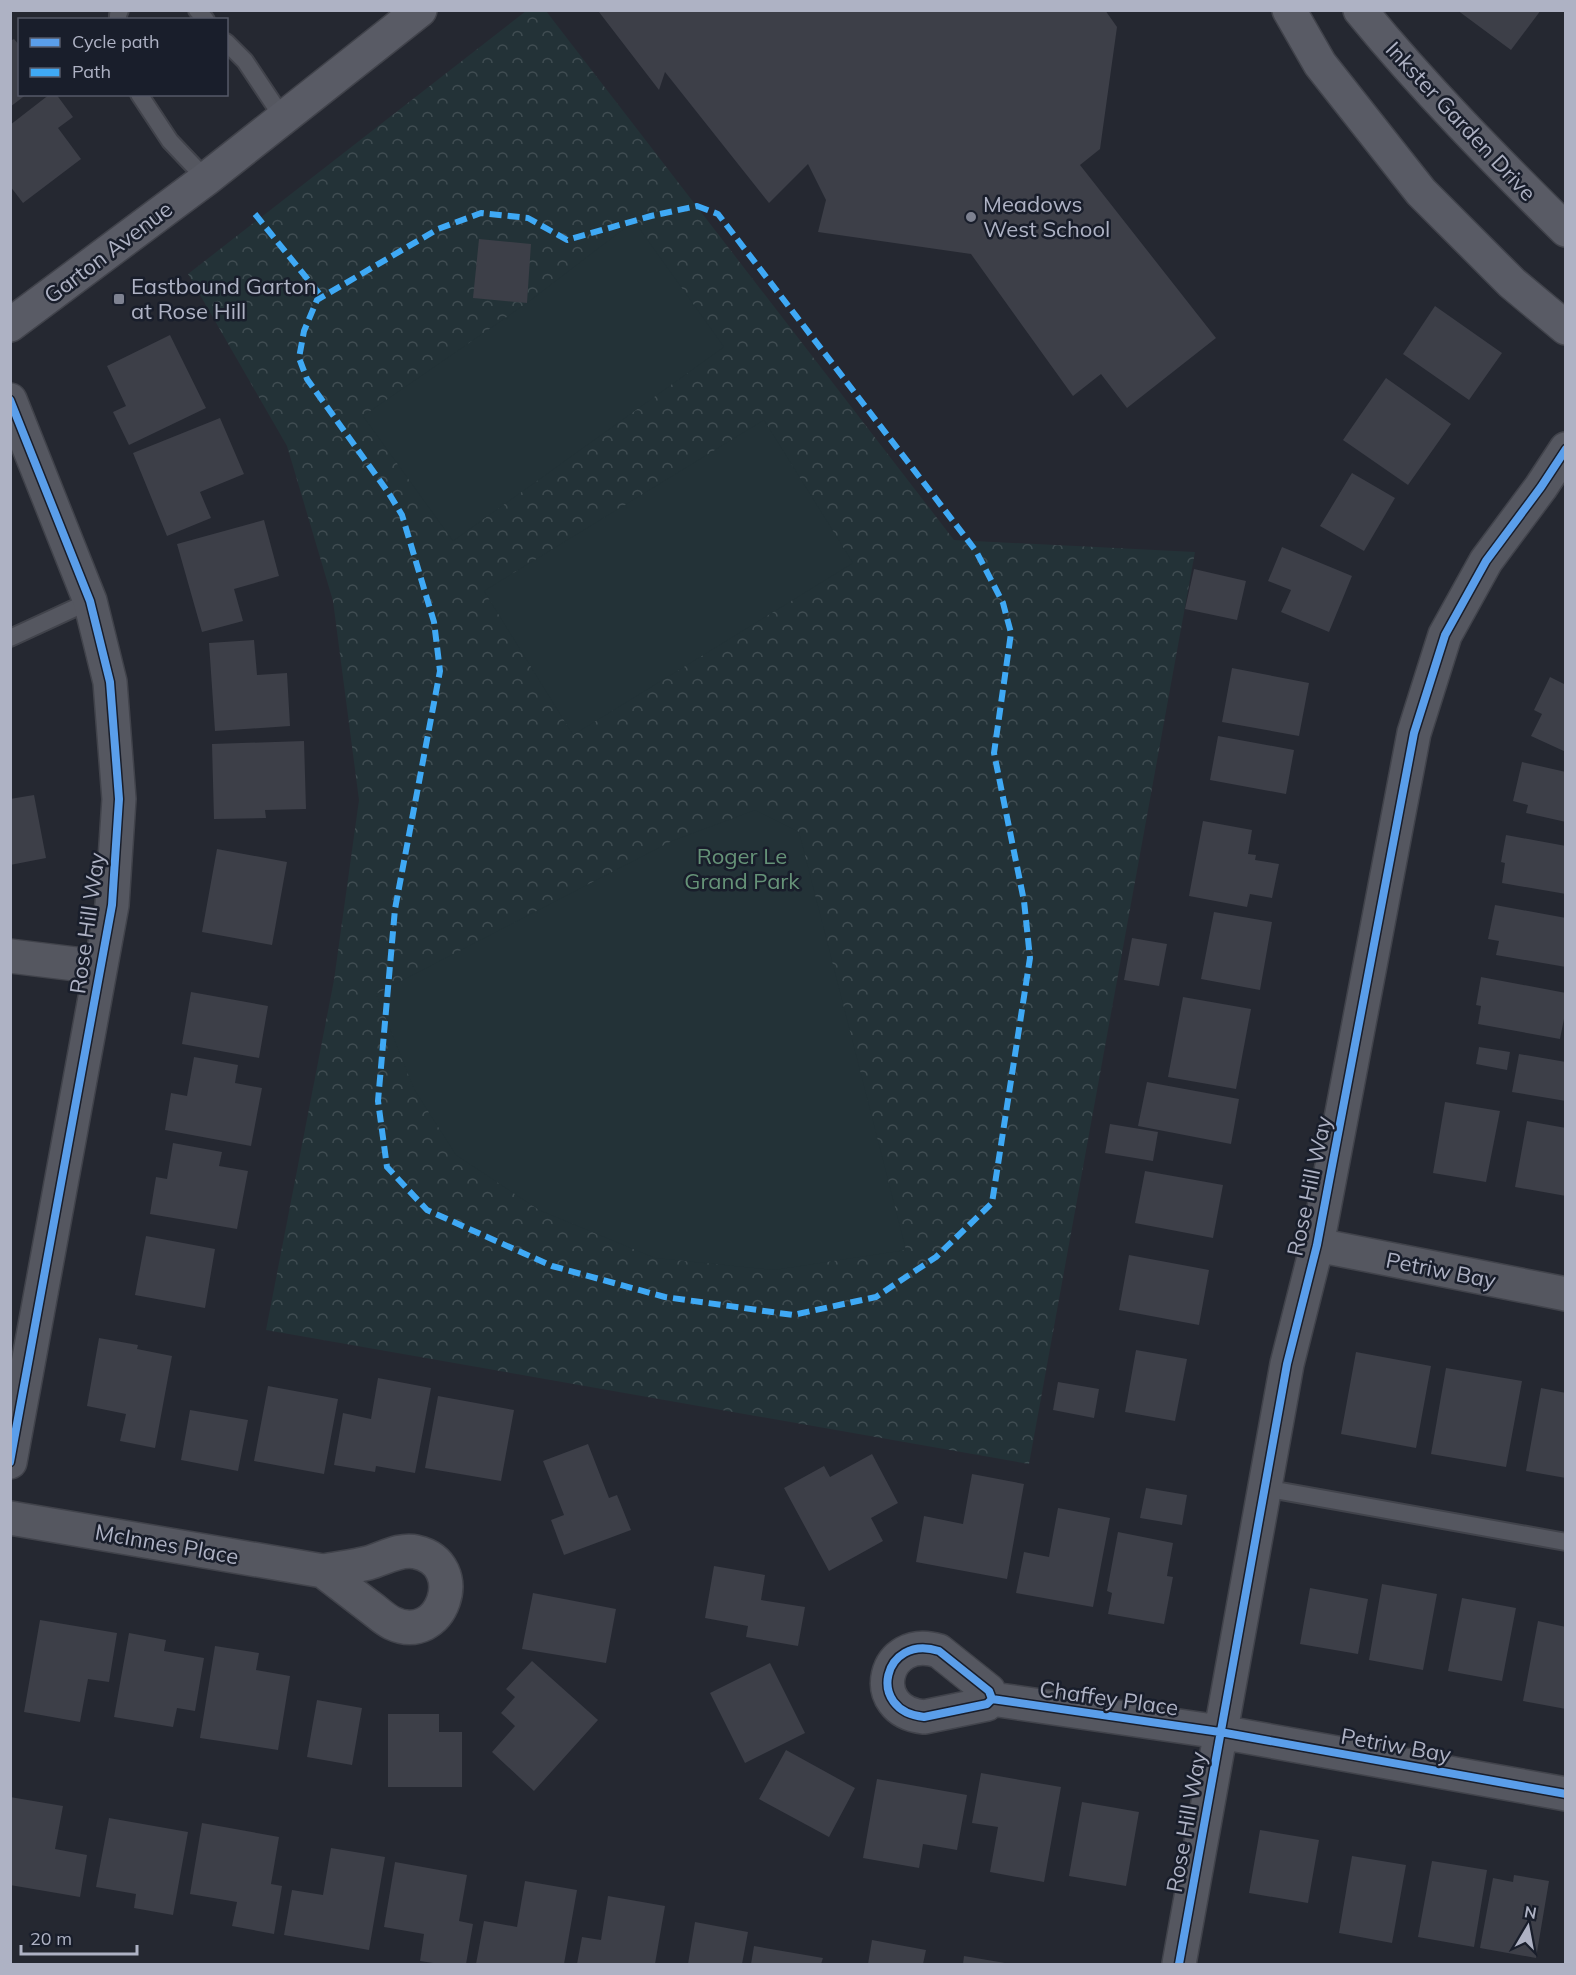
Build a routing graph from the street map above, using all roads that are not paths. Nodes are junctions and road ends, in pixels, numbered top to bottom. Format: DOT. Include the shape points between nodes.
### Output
graph roads {
  1 [pos="420,10"];
  2 [pos="1289,10"];
  3 [pos="1360,10"];
  4 [pos="228,44"];
  5 [pos="140,96"];
  6 [pos="283,118"];
  7 [pos="206,179"];
  8 [pos="1566,230"];
  9 [pos="10,325"];
  10 [pos="1566,328"];
  11 [pos="10,400"];
  12 [pos="1566,449"];
  13 [pos="90,601"];
  14 [pos="10,638"];
  15 [pos="10,956"];
  16 [pos="100,967"];
  17 [pos="1317,1245"];
  18 [pos="1566,1294"];
  19 [pos="10,1462"];
  20 [pos="1264,1488"];
  21 [pos="10,1518"];
  22 [pos="1566,1542"];
  23 [pos="323,1571"];
  24 [pos="992,1699"];
  25 [pos="1220,1732"];
  26 [pos="1566,1794"];
  27 [pos="1179,1965"];
  1 -- 6 [label="street, Garton Avenue"];
  2 -- 10 [label="street" via="1320,64 1421,192 1512,283"];
  3 -- 8 [label="street, Inkster Garden Drive" via="1405,66"];
  4 -- 6 [label="lane"];
  5 -- 7 [label="lane" via="170,141"];
  6 -- 7 [label="street, Garton Avenue"];
  7 -- 9 [label="street, Garton Avenue"];
  11 -- 13 [label="street, Rose Hill Way"];
  12 -- 17 [label="street, Rose Hill Way" via="1486,561 1445,635 1430,680 1414,732"];
  13 -- 14 [label="lane"];
  13 -- 16 [label="street, Rose Hill Way" via="110,682 119,799 112,905"];
  15 -- 16 [label="street"];
  16 -- 19 [label="street, Rose Hill Way"];
  17 -- 18 [label="street, Petriw Bay"];
  17 -- 20 [label="street, Rose Hill Way" via="1287,1364"];
  20 -- 22 [label="lane"];
  20 -- 25 [label="street, Rose Hill Way"];
  21 -- 23 [label="street, McInnes Place"];
  24 -- 25 [label="street, Chaffey Place"];
  25 -- 26 [label="street, Petriw Bay"];
  25 -- 27 [label="street, Rose Hill Way"];
}
